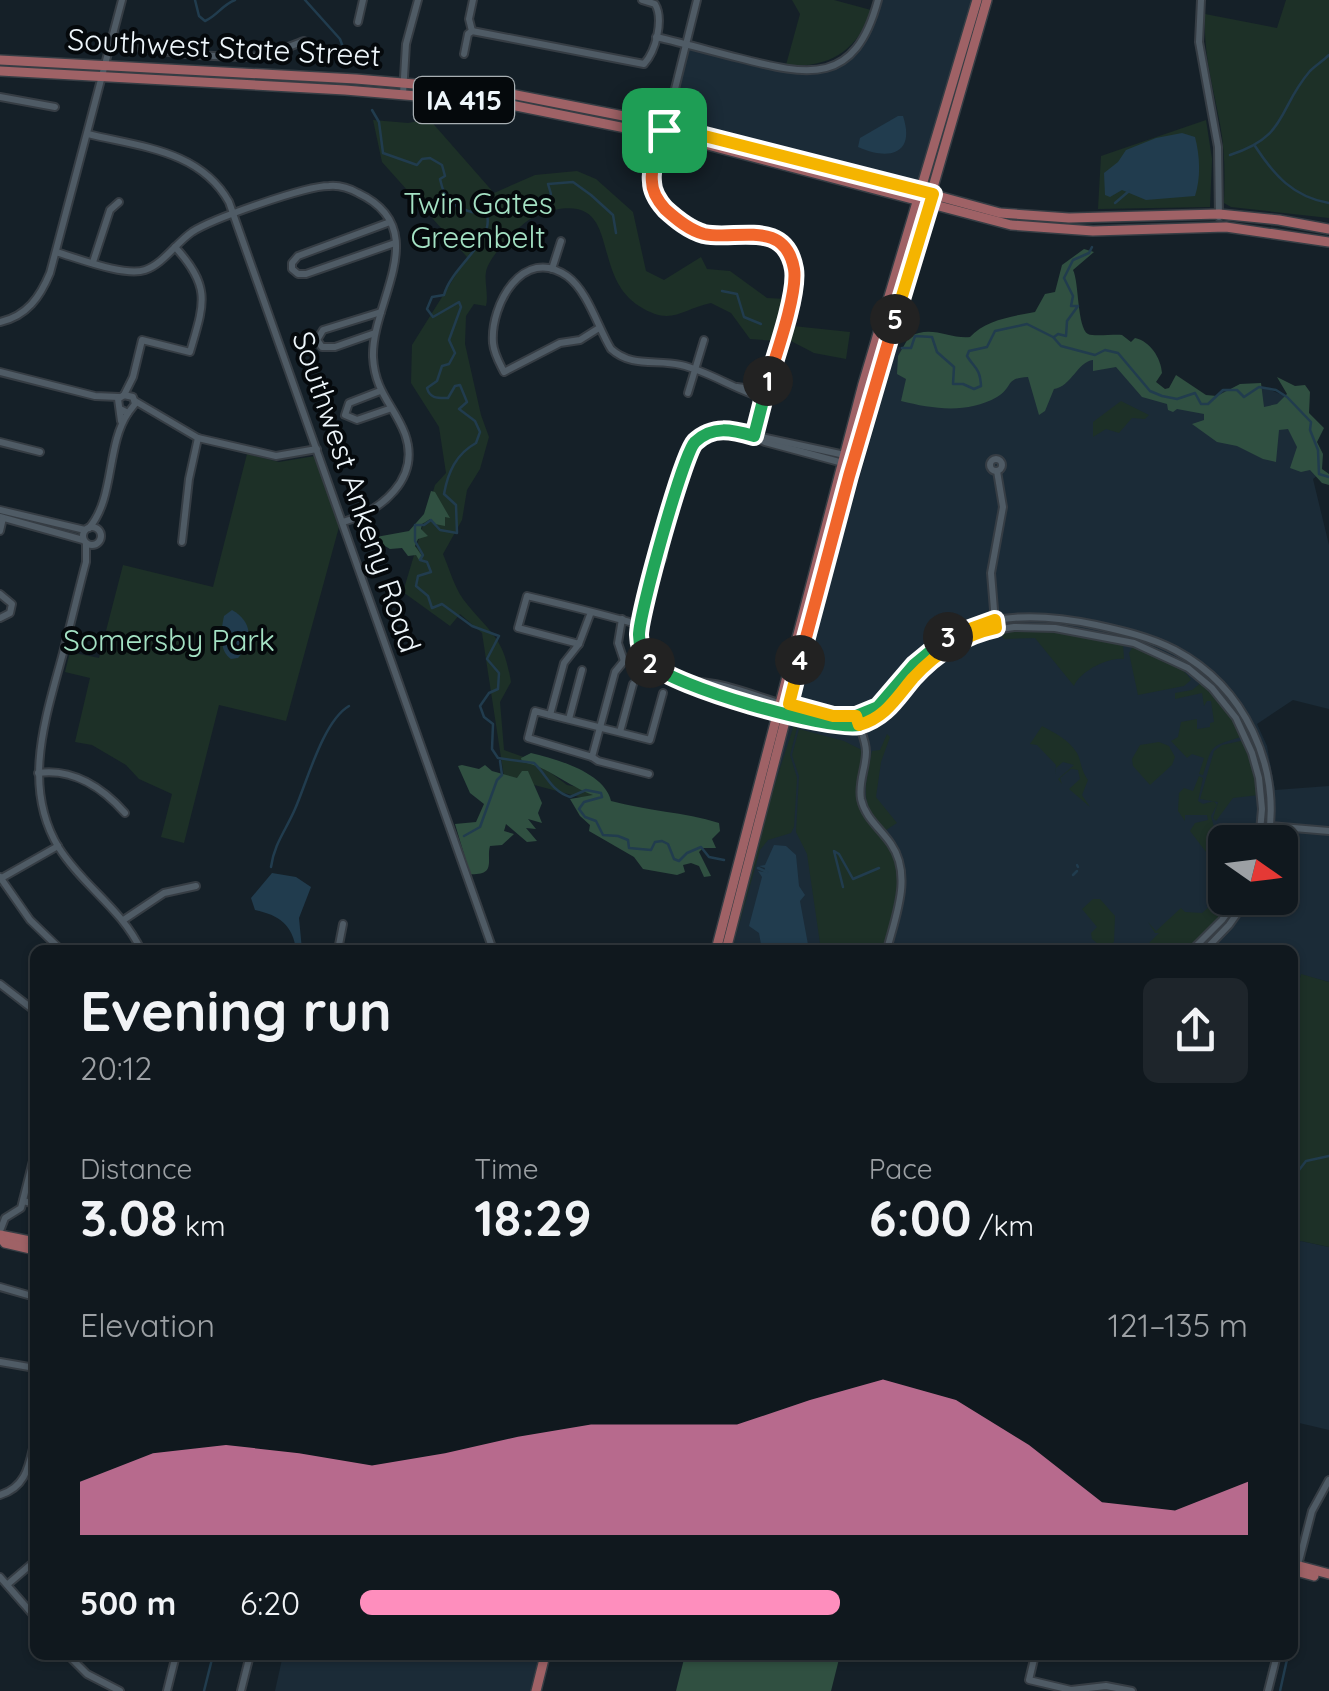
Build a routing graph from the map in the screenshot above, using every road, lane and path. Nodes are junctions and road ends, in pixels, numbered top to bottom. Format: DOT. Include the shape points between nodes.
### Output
graph roads {
  1 [pos="122,0"];
  2 [pos="363,0"];
  3 [pos="473,0"];
  4 [pos="642,0"];
  5 [pos="697,0"];
  6 [pos="878,0"];
  7 [pos="977,0"];
  8 [pos="987,0"];
  9 [pos="1201,0"];
  10 [pos="417,2"];
  11 [pos="358,22"];
  12 [pos="472,31"];
  13 [pos="656,37"];
  14 [pos="111,40"];
  15 [pos="304,41"];
  16 [pos="685,44"];
  17 [pos="464,54"];
  18 [pos="0,60"];
  19 [pos="0,71"];
  20 [pos="103,71"];
  21 [pos="403,89"];
  22 [pos="0,98"];
  23 [pos="55,107"];
  24 [pos="664,130"];
  25 [pos="88,134"];
  26 [pos="919,196"];
  27 [pos="931,199"];
  28 [pos="120,202"];
  29 [pos="234,214"];
  30 [pos="1219,214"];
  31 [pos="390,222"];
  32 [pos="1219,227"];
  33 [pos="1329,229"];
  34 [pos="562,241"];
  35 [pos="1329,242"];
  36 [pos="396,243"];
  37 [pos="175,247"];
  38 [pos="56,252"];
  39 [pos="93,262"];
  40 [pos="552,270"];
  41 [pos="382,312"];
  42 [pos="0,322"];
  43 [pos="599,328"];
  44 [pos="375,333"];
  45 [pos="704,340"];
  46 [pos="695,369"];
  47 [pos="0,372"];
  48 [pos="380,391"];
  49 [pos="688,393"];
  50 [pos="765,395"];
  51 [pos="126,404"];
  52 [pos="389,409"];
  53 [pos="754,436"];
  54 [pos="198,438"];
  55 [pos="0,442"];
  56 [pos="317,448"];
  57 [pos="40,452"];
  58 [pos="848,460"];
  59 [pos="996,472"];
  60 [pos="100,507"];
  61 [pos="2,514"];
  62 [pos="342,520"];
  63 [pos="98,530"];
  64 [pos="0,531"];
  65 [pos="88,537"];
  66 [pos="182,542"];
  67 [pos="0,594"];
  68 [pos="591,612"];
  69 [pos="0,618"];
  70 [pos="622,620"];
  71 [pos="995,624"];
  72 [pos="640,625"];
  73 [pos="579,644"];
  74 [pos="644,655"];
  75 [pos="624,661"];
  76 [pos="582,670"];
  77 [pos="632,684"];
  78 [pos="662,693"];
  79 [pos="783,708"];
  80 [pos="550,715"];
  81 [pos="569,720"];
  82 [pos="858,721"];
  83 [pos="600,727"];
  84 [pos="620,732"];
  85 [pos="592,757"];
  86 [pos="38,774"];
  87 [pos="649,774"];
  88 [pos="125,814"];
  89 [pos="1266,825"];
  90 [pos="1298,829"];
  91 [pos="1329,831"];
  92 [pos="58,846"];
  93 [pos="0,878"];
  94 [pos="196,886"];
  95 [pos="1226,915"];
  96 [pos="1237,915"];
  97 [pos="125,920"];
  98 [pos="343,924"];
  99 [pos="56,945"];
  100 [pos="138,945"];
  101 [pos="339,945"];
  102 [pos="491,945"];
  103 [pos="717,945"];
  104 [pos="727,945"];
  105 [pos="888,945"];
  106 [pos="1197,945"];
  107 [pos="1209,945"];
  108 [pos="0,984"];
  109 [pos="30,1008"];
  110 [pos="30,1173"];
  111 [pos="23,1200"];
  112 [pos="30,1202"];
  113 [pos="0,1235"];
  114 [pos="30,1241"];
  115 [pos="30,1249"];
  116 [pos="0,1287"];
  117 [pos="30,1296"];
  118 [pos="0,1362"];
  119 [pos="30,1367"];
  120 [pos="30,1457"];
  121 [pos="1329,1480"];
  122 [pos="0,1496"];
  123 [pos="1298,1558"];
  124 [pos="30,1565"];
  125 [pos="1298,1569"];
  126 [pos="1329,1576"];
  127 [pos="0,1577"];
  128 [pos="8,1584"];
  129 [pos="30,1610"];
  130 [pos="74,1660"];
  131 [pos="175,1660"];
  132 [pos="249,1660"];
  133 [pos="544,1660"];
  134 [pos="1035,1660"];
  135 [pos="1275,1660"];
  136 [pos="120,1691"];
  137 [pos="167,1691"];
  138 [pos="240,1691"];
  139 [pos="536,1691"];
  140 [pos="1132,1691"];
  141 [pos="1268,1691"];
  1 -- 14 [label="street"];
  2 -- 11 [label="street"];
  3 -- 12 [label="street"];
  4 -- 13 [label="street" via="660,14"];
  5 -- 16 [label="street"];
  6 -- 16 [label="street" via="859,45 819,71 787,71"];
  7 -- 26 [label="main road"];
  8 -- 27 [label="main road"];
  9 -- 30 [label="street" via="1199,42 1218,147"];
  10 -- 21 [label="street"];
  12 -- 13 [label="street" via="644,64"];
  12 -- 17 [label="street"];
  13 -- 16 [label="street"];
  14 -- 15 [label="street" via="141,49 245,56"];
  14 -- 20 [label="street"];
  16 -- 24 [label="street"];
  18 -- 20 [label="main road, Southwest State Street / IA 415"];
  19 -- 20 [label="main road, Southwest State Street / IA 415"];
  20 -- 21 [label="main road, Southwest State Street / IA 415"];
  20 -- 25 [label="street"];
  21 -- 24 [label="main road, Southwest State Street / IA 415"];
  22 -- 23 [label="street"];
  24 -- 26 [label="main road, Southwest State Street / IA 415"];
  24 -- 50 [label="street" via="652,182 659,202 702,233 772,238 789,255 793,288"];
  25 -- 29 [label="street, Southwest Ankeny Road" via="189,161 219,187"];
  25 -- 38 [label="street"];
  26 -- 27 [label="main road, Southwest State Street / IA 415"];
  26 -- 58 [label="main road"];
  27 -- 30 [label="main road, Southwest State Street" via="1034,217"];
  27 -- 32 [label="main road, Southwest State Street" via="1042,229"];
  27 -- 58 [label="main road"];
  28 -- 39 [label="street" via="110,210"];
  29 -- 31 [label="street" via="335,186 363,195"];
  29 -- 37 [label="street" via="195,230"];
  29 -- 56 [label="street, Southwest Ankeny Road"];
  30 -- 32 [label="street"];
  30 -- 33 [label="main road, Southwest State Street"];
  31 -- 36 [label="street"];
  31 -- 36 [label="street" via="298,256 292,269 306,274"];
  32 -- 35 [label="main road, Southwest State Street"];
  34 -- 40 [label="street"];
  36 -- 41 [label="street"];
  37 -- 39 [label="street" via="145,270"];
  37 -- 51 [label="street" via="204,295 190,352 142,340"];
  38 -- 39 [label="street"];
  38 -- 42 [label="street" via="34,302"];
  40 -- 43 [label="street" via="576,284"];
  40 -- 43 [label="street" via="524,272 504,292 493,336 504,372"];
  41 -- 44 [label="street"];
  41 -- 44 [label="street" via="323,330 317,340 330,348"];
  43 -- 46 [label="street" via="624,360"];
  44 -- 48 [label="street"];
  45 -- 46 [label="street"];
  46 -- 49 [label="street"];
  46 -- 50 [label="street"];
  47 -- 51 [label="street"];
  48 -- 52 [label="street"];
  48 -- 52 [label="street" via="349,402 346,415 357,420"];
  50 -- 53 [label="street"];
  51 -- 54 [label="street"];
  51 -- 60 [label="street"];
  52 -- 62 [label="street" via="405,434 407,464 393,494"];
  53 -- 58 [label="street"];
  53 -- 72 [label="street" via="724,429 706,434 685,457"];
  54 -- 56 [label="street" via="276,456"];
  54 -- 66 [label="street"];
  55 -- 57 [label="street"];
  56 -- 62 [label="street, Southwest Ankeny Road"];
  58 -- 79 [label="main road"];
  59 -- 71 [label="street" via="1003,507 991,572"];
  60 -- 63 [label="street"];
  60 -- 65 [label="street"];
  61 -- 64 [label="street"];
  61 -- 65 [label="street"];
  62 -- 102 [label="street, Southwest Ankeny Road"];
  63 -- 65 [label="street"];
  63 -- 65 [label="street" via="100,540"];
  65 -- 86 [label="street"];
  67 -- 69 [label="street" via="12,608"];
  68 -- 70 [label="street"];
  68 -- 73 [label="street"];
  68 -- 73 [label="street" via="527,596 518,628"];
  70 -- 72 [label="street"];
  70 -- 75 [label="street" via="618,643"];
  71 -- 82 [label="street" via="947,648 890,708"];
  71 -- 89 [label="street" via="1089,632 1148,648 1188,668 1226,704 1244,734"];
  72 -- 74 [label="street"];
  73 -- 80 [label="street" via="564,663"];
  74 -- 75 [label="street"];
  74 -- 79 [label="street" via="654,668 686,682"];
  75 -- 83 [label="street"];
  76 -- 81 [label="street"];
  77 -- 84 [label="street"];
  78 -- 84 [label="street" via="650,740"];
  79 -- 82 [label="street" via="832,725"];
  79 -- 103 [label="main road"];
  79 -- 104 [label="main road"];
  80 -- 81 [label="street"];
  80 -- 85 [label="street" via="535,711 528,738"];
  81 -- 83 [label="street"];
  82 -- 105 [label="street" via="866,750 862,804 902,872"];
  83 -- 84 [label="street"];
  83 -- 85 [label="street"];
  85 -- 87 [label="street"];
  86 -- 88 [label="street" via="78,778"];
  86 -- 92 [label="street" via="41,805"];
  90 -- 91 [label="street"];
  92 -- 93 [label="street"];
  92 -- 97 [label="street"];
  93 -- 99 [label="street"];
  94 -- 97 [label="street" via="164,893"];
  95 -- 106 [label="street"];
  96 -- 107 [label="street"];
  97 -- 100 [label="street"];
  98 -- 101 [label="street"];
  108 -- 109 [label="street"];
  110 -- 111 [label="street"];
  111 -- 112 [label="street"];
  111 -- 113 [label="street" via="5,1218"];
  113 -- 114 [label="main road"];
  113 -- 115 [label="main road"];
  116 -- 117 [label="street"];
  118 -- 119 [label="street"];
  120 -- 122 [label="street" via="23,1481"];
  121 -- 123 [label="street"];
  124 -- 128 [label="street"];
  125 -- 126 [label="main road"];
  127 -- 128 [label="street"];
  128 -- 129 [label="street"];
  130 -- 136 [label="street"];
  131 -- 137 [label="street"];
  132 -- 138 [label="street"];
  133 -- 139 [label="main road"];
  134 -- 140 [label="street" via="1029,1680 1072,1690"];
  135 -- 141 [label="street"];
}
